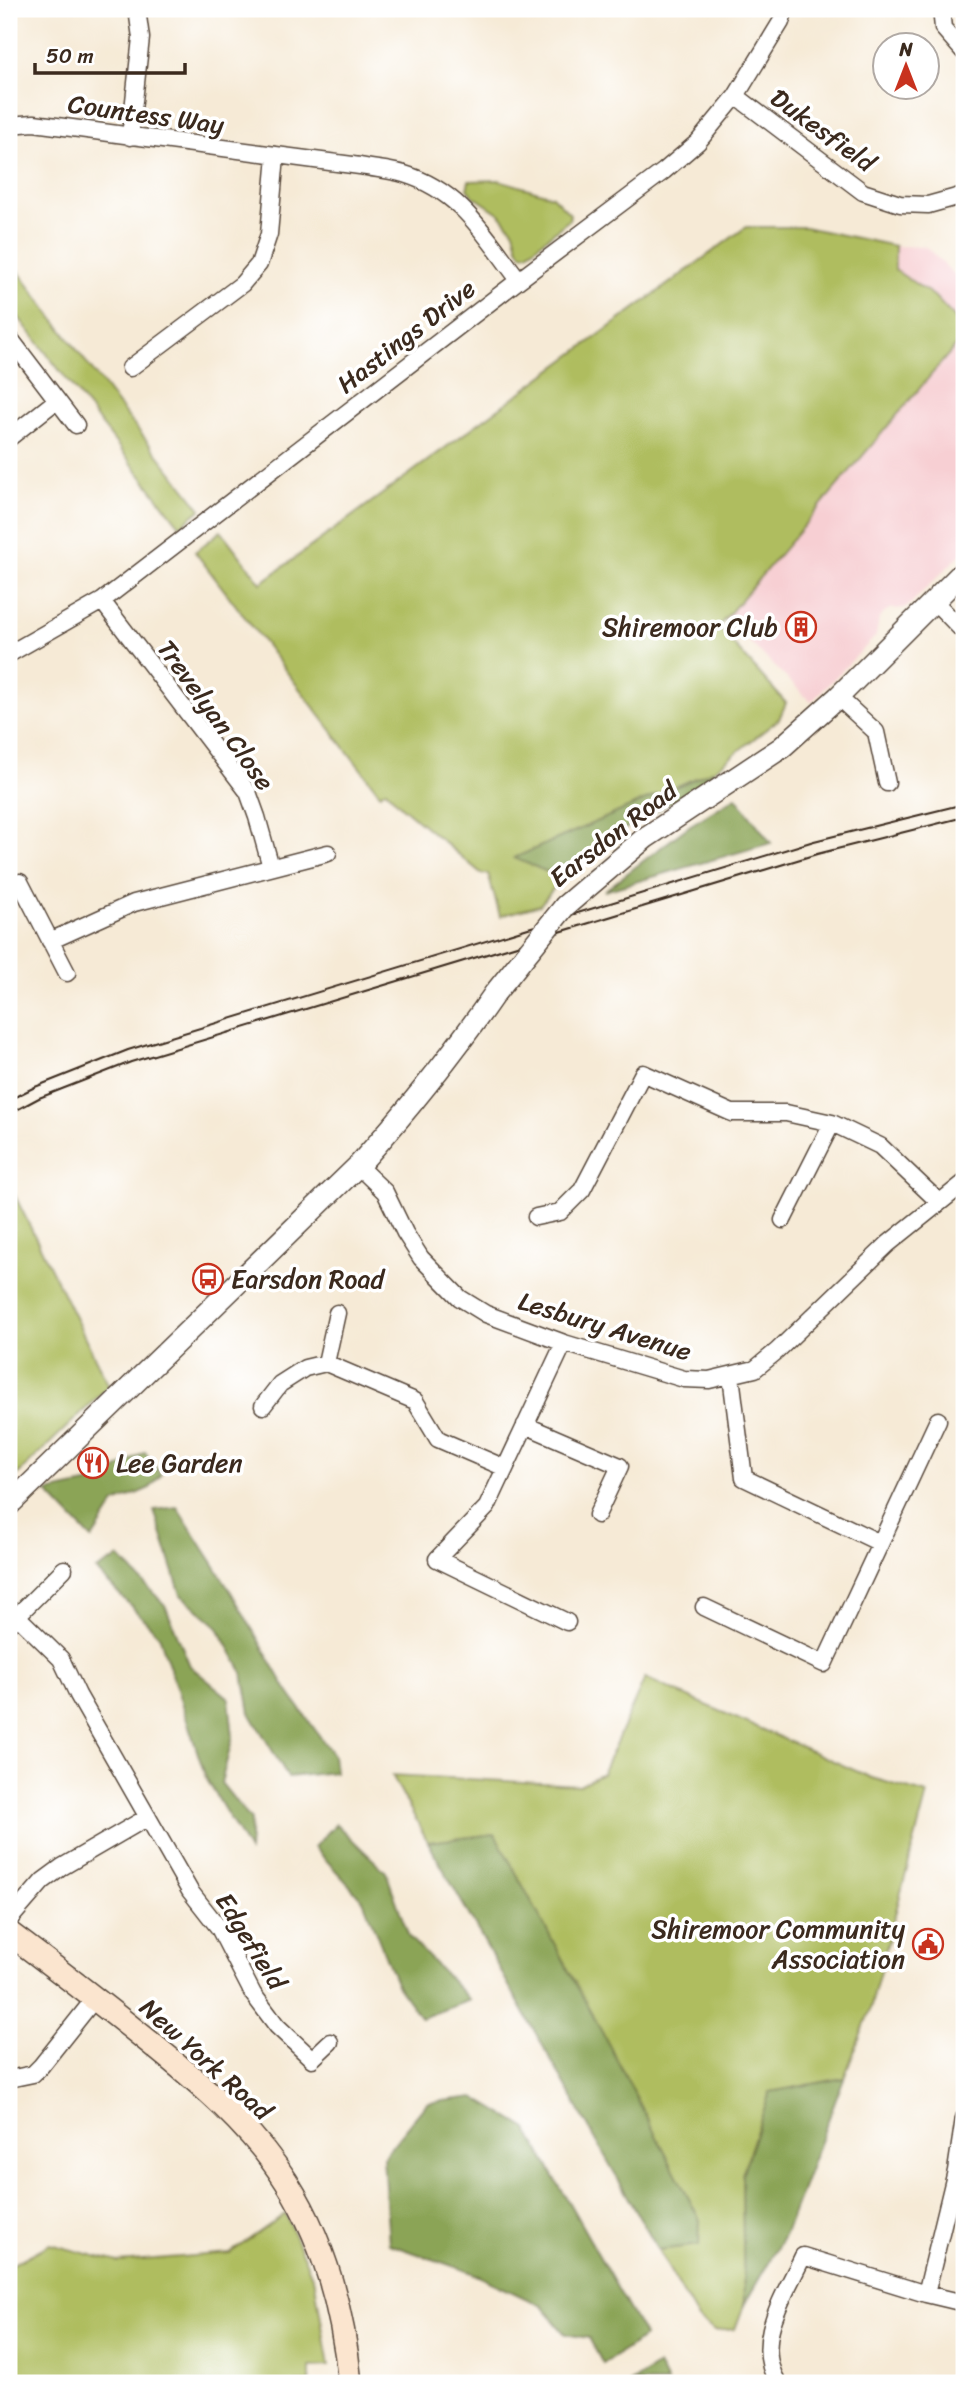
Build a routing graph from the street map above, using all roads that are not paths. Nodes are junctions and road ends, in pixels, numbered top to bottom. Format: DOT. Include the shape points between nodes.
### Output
graph roads {
  1 [pos="137,9"];
  2 [pos="785,9"];
  3 [pos="941,9"];
  4 [pos="964,52"];
  5 [pos="736,96"];
  6 [pos="9,125"];
  7 [pos="130,137"];
  8 [pos="276,156"];
  9 [pos="964,195"];
  10 [pos="519,280"];
  11 [pos="9,337"];
  12 [pos="131,368"];
  13 [pos="57,400"];
  14 [pos="76,425"];
  15 [pos="9,438"];
  16 [pos="964,571"];
  17 [pos="102,601"];
  18 [pos="934,601"];
  19 [pos="964,632"];
  20 [pos="9,654"];
  21 [pos="838,697"];
  22 [pos="887,783"];
  23 [pos="328,853"];
  24 [pos="271,867"];
  25 [pos="20,882"];
  26 [pos="50,941"];
  27 [pos="67,973"];
  28 [pos="832,1123"];
  29 [pos="358,1166"];
  30 [pos="964,1183"];
  31 [pos="939,1202"];
  32 [pos="536,1217"];
  33 [pos="783,1220"];
  34 [pos="337,1313"];
  35 [pos="564,1343"];
  36 [pos="326,1363"];
  37 [pos="730,1376"];
  38 [pos="263,1406"];
  39 [pos="938,1420"];
  40 [pos="526,1425"];
  41 [pos="505,1468"];
  42 [pos="9,1504"];
  43 [pos="597,1515"];
  44 [pos="880,1543"];
  45 [pos="64,1569"];
  46 [pos="704,1607"];
  47 [pos="13,1620"];
  48 [pos="567,1622"];
  49 [pos="148,1817"];
  50 [pos="9,1920"];
  51 [pos="9,1933"];
  52 [pos="95,1998"];
  53 [pos="330,2042"];
  54 [pos="9,2079"];
  55 [pos="964,2118"];
  56 [pos="926,2294"];
  57 [pos="964,2303"];
  58 [pos="350,2383"];
  59 [pos="778,2383"];
  1 -- 7 [label="street" via="142,38"];
  2 -- 5 [label="street, Hastings Drive"];
  3 -- 4 [label="street" via="943,28"];
  5 -- 9 [label="street, Dukesfield" via="863,192 900,204 928,205"];
  5 -- 10 [label="street, Hastings Drive" via="698,142 664,172"];
  6 -- 7 [label="street, Countess Way" via="34,123"];
  7 -- 8 [label="street, Countess Way"];
  8 -- 10 [label="street, Countess Way" via="404,174 437,188 463,207"];
  8 -- 12 [label="street" via="269,234 259,264 242,284"];
  10 -- 17 [label="street, Hastings Drive"];
  11 -- 13 [label="street"];
  13 -- 14 [label="street"];
  13 -- 15 [label="street"];
  16 -- 18 [label="street, Earsdon Road"];
  17 -- 20 [label="street, Hastings Drive"];
  17 -- 24 [label="street, Trevelyan Close" via="248,792"];
  18 -- 19 [label="street"];
  18 -- 21 [label="street, Earsdon Road"];
  21 -- 22 [label="street" via="876,732"];
  21 -- 29 [label="street, Earsdon Road, bridge" via="781,748 645,838 565,906 410,1108"];
  23 -- 24 [label="street"];
  24 -- 26 [label="street" via="134,903"];
  25 -- 26 [label="street"];
  26 -- 27 [label="street"];
  28 -- 31 [label="street" via="880,1146"];
  28 -- 32 [label="street" via="786,1113 732,1113 643,1073 582,1190 560,1212"];
  28 -- 33 [label="street"];
  29 -- 35 [label="street, Lesbury Avenue" via="385,1192 421,1258 460,1298 486,1314"];
  29 -- 42 [label="street, Earsdon Road"];
  30 -- 31 [label="street, Lesbury Avenue"];
  31 -- 37 [label="street, Lesbury Avenue" via="888,1244 778,1351 755,1369"];
  34 -- 36 [label="street"];
  35 -- 37 [label="street, Lesbury Avenue" via="684,1379"];
  35 -- 40 [label="street"];
  36 -- 38 [label="street" via="305,1368 281,1384"];
  36 -- 41 [label="street" via="415,1401 438,1439"];
  37 -- 44 [label="street" via="744,1478"];
  39 -- 44 [label="street"];
  40 -- 41 [label="street"];
  40 -- 43 [label="street" via="620,1466"];
  41 -- 48 [label="street" via="487,1507 437,1559"];
  44 -- 46 [label="street" via="824,1664"];
  45 -- 47 [label="street, Edgefield"];
  47 -- 49 [label="street, Edgefield" via="61,1659"];
  49 -- 50 [label="street" via="43,1881"];
  49 -- 53 [label="street, Edgefield" via="190,1891 219,1928 253,1994 277,2026 312,2059"];
  51 -- 52 [label="main road, New York Road"];
  52 -- 54 [label="street" via="33,2074"];
  52 -- 58 [label="main road, New York Road" via="207,2091 286,2182 324,2260 340,2314"];
  55 -- 56 [label="street"];
  56 -- 57 [label="street"];
  56 -- 59 [label="street" via="803,2256 770,2326 768,2356"];
}
